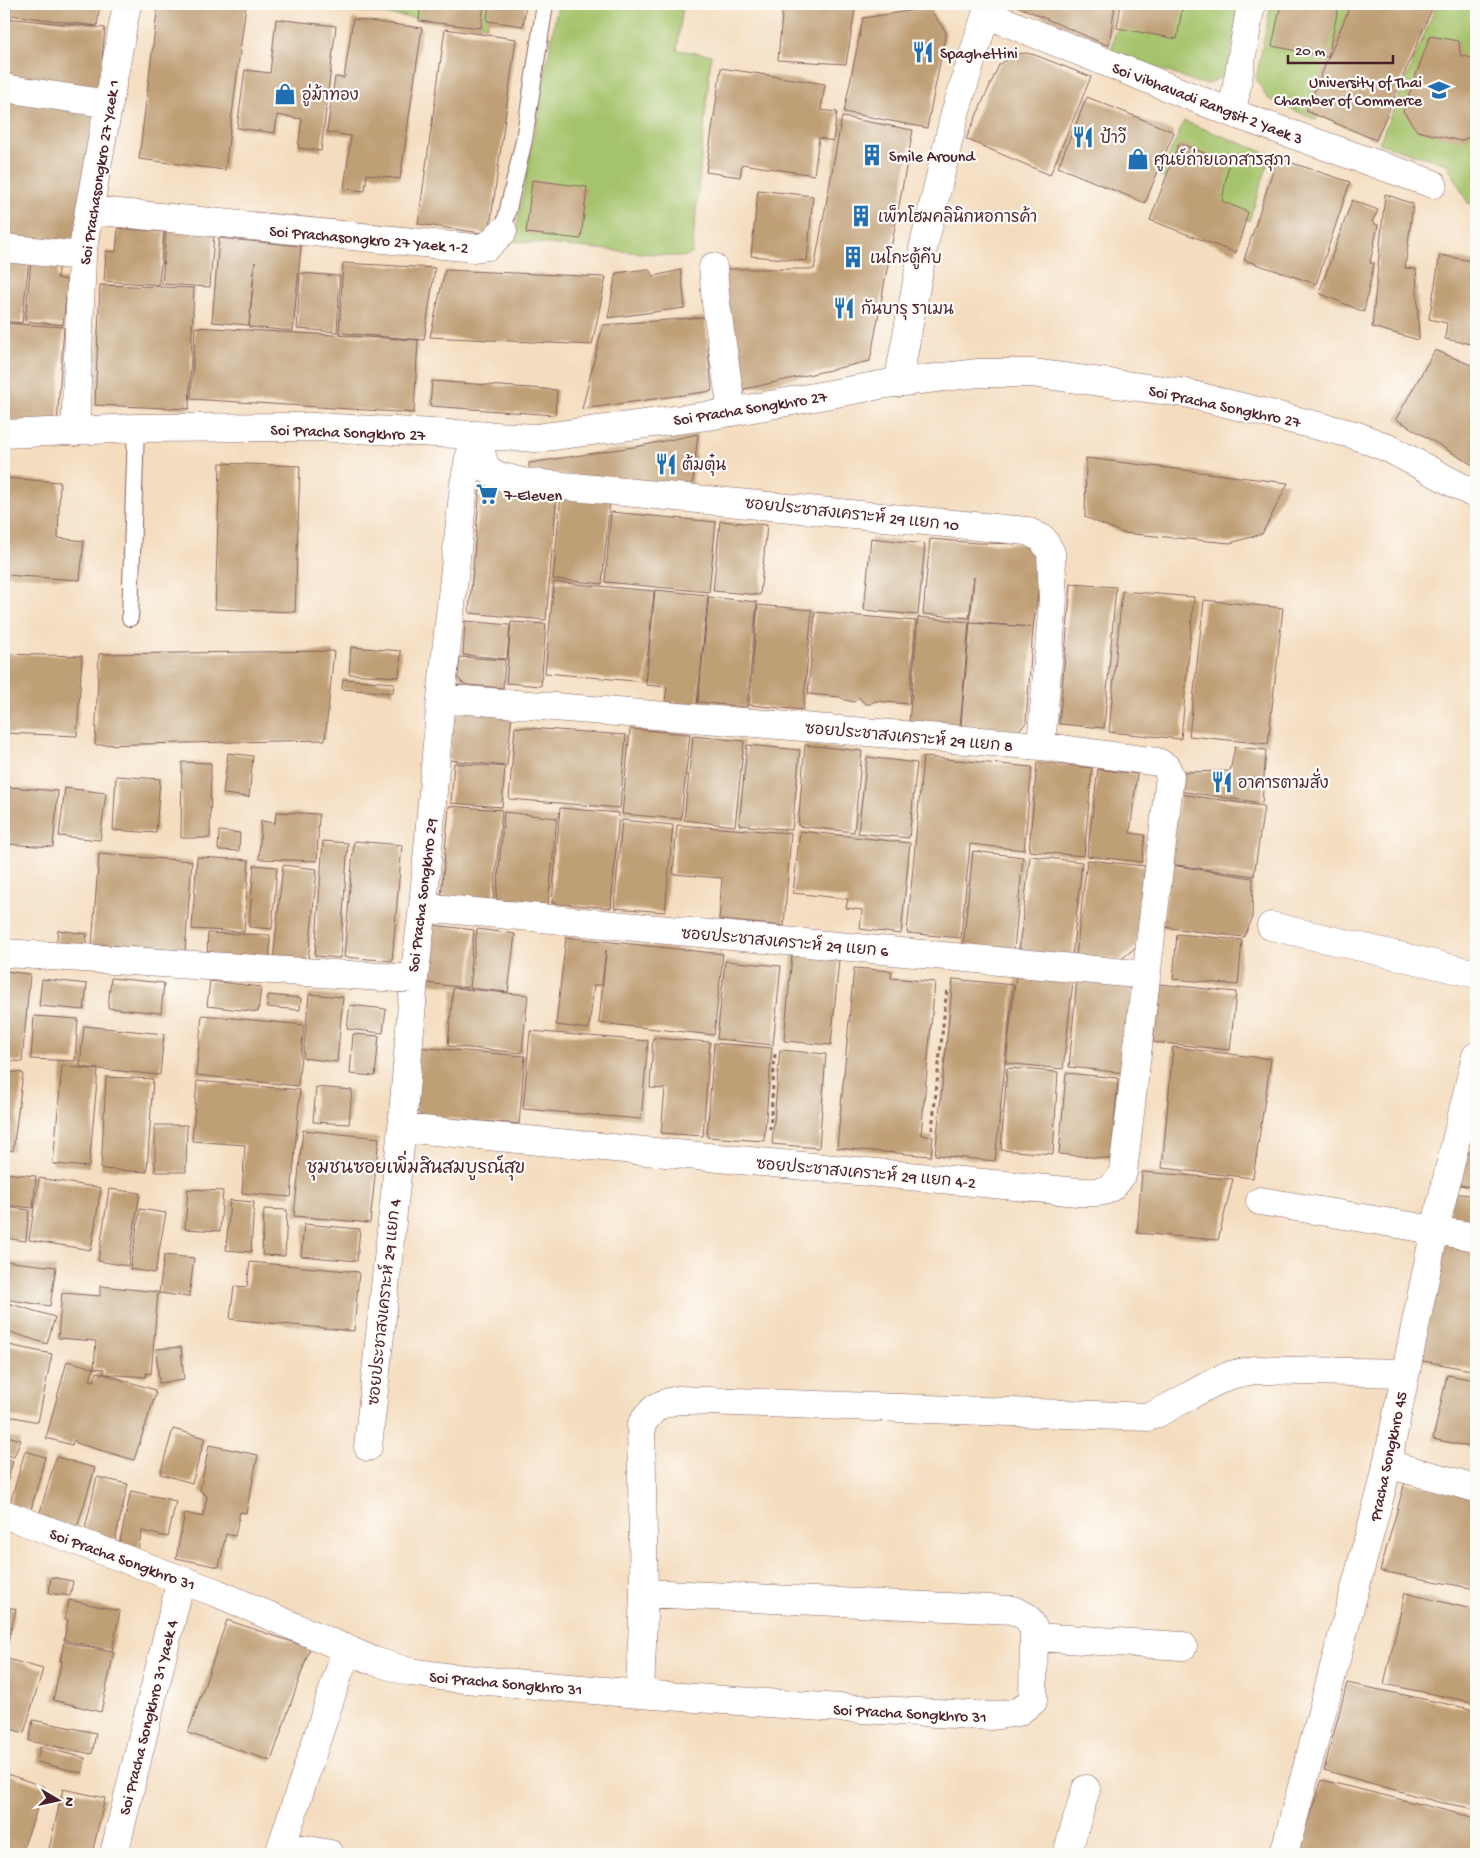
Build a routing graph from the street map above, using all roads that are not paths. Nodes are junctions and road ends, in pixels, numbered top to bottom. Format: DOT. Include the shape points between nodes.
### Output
graph roads {
  1 [pos="127,4"];
  2 [pos="545,4"];
  3 [pos="1251,4"];
  4 [pos="986,9"];
  5 [pos="4,88"];
  6 [pos="109,104"];
  7 [pos="1232,114"];
  8 [pos="1433,184"];
  9 [pos="89,210"];
  10 [pos="503,230"];
  11 [pos="4,248"];
  12 [pos="82,256"];
  13 [pos="713,267"];
  14 [pos="898,383"];
  15 [pos="732,412"];
  16 [pos="136,428"];
  17 [pos="75,432"];
  18 [pos="4,434"];
  19 [pos="477,436"];
  20 [pos="1476,495"];
  21 [pos="130,618"];
  22 [pos="441,698"];
  23 [pos="1040,746"];
  24 [pos="423,907"];
  25 [pos="1271,926"];
  26 [pos="4,953"];
  27 [pos="1476,974"];
  28 [pos="1147,975"];
  29 [pos="414,979"];
  30 [pos="1476,1056"];
  31 [pos="402,1128"];
  32 [pos="1260,1201"];
  33 [pos="1435,1229"];
  34 [pos="1476,1237"];
  35 [pos="1405,1373"];
  36 [pos="368,1447"];
  37 [pos="1387,1464"];
  38 [pos="1476,1488"];
  39 [pos="4,1514"];
  40 [pos="181,1580"];
  41 [pos="644,1592"];
  42 [pos="1034,1637"];
  43 [pos="1183,1646"];
  44 [pos="347,1648"];
  45 [pos="640,1694"];
  46 [pos="1086,1788"];
  47 [pos="280,1850"];
  48 [pos="114,1854"];
  49 [pos="330,1854"];
  50 [pos="1067,1854"];
  51 [pos="1284,1854"];
  1 -- 6 [label="street, Soi Prachasongkro 27 Yaek 1"];
  2 -- 10 [label="lane, Soi Prachasongkro 27 Yaek 1-2" via="524,140"];
  3 -- 7 [label="street"];
  4 -- 7 [label="street, Soi Vibhavadi Rangsit 2 Yaek 3"];
  4 -- 14 [label="street" via="955,113 922,249"];
  5 -- 6 [label="street"];
  6 -- 9 [label="street, Soi Prachasongkro 27 Yaek 1"];
  7 -- 8 [label="street, Soi Vibhavadi Rangsit 2 Yaek 3"];
  9 -- 10 [label="street, Soi Prachasongkro 27 Yaek 1-2" via="474,248 488,246"];
  9 -- 12 [label="street, Soi Prachasongkro 27 Yaek 1"];
  11 -- 12 [label="street"];
  12 -- 17 [label="street, Soi Prachasongkro 27 Yaek 1"];
  13 -- 15 [label="street"];
  14 -- 15 [label="street, Soi Pracha Songkhro 27"];
  14 -- 20 [label="street, Soi Pracha Songkhro 27" via="978,373 1032,373 1186,393 1356,435 1390,449"];
  15 -- 19 [label="street, Soi Pracha Songkhro 27" via="538,438"];
  16 -- 17 [label="street, Soi Pracha Songkhro 27"];
  16 -- 19 [label="street, Soi Pracha Songkhro 27" via="314,428"];
  16 -- 21 [label="lane"];
  17 -- 18 [label="street, Soi Pracha Songkhro 27"];
  19 -- 22 [label="street, Soi Pracha Songkhro 29" via="464,485"];
  19 -- 23 [label="street, ซอยประชาสงเคราะห์ 29 แยก 10" via="485,467 496,475 522,482 998,528 1035,535 1043,540 1050,553 1053,600"];
  22 -- 23 [label="street, ซอยประชาสงเคราะห์ 29 แยก 8"];
  22 -- 24 [label="street, Soi Pracha Songkhro 29"];
  23 -- 28 [label="street, ซอยประชาสงเคราะห์ 29 แยก 8" via="1153,761 1166,767 1170,776"];
  24 -- 28 [label="street, ซอยประชาสงเคราะห์ 29 แยก 6"];
  24 -- 29 [label="street, Soi Pracha Songkhro 29"];
  25 -- 27 [label="street"];
  26 -- 29 [label="street, Soi Pracha Songkhro 29"];
  28 -- 31 [label="street, ซอยประชาสงเคราะห์ 29 แยก 4-2" via="1123,1172 1117,1183 1101,1193"];
  29 -- 31 [label="street, ซอยประชาสงเคราะห์ 29 แยก 4"];
  30 -- 33 [label="street, Pracha Songkhro 45"];
  31 -- 36 [label="street, ซอยประชาสงเคราะห์ 29 แยก 4"];
  32 -- 33 [label="street"];
  33 -- 34 [label="street"];
  33 -- 35 [label="street, Pracha Songkhro 45"];
  35 -- 37 [label="street, Pracha Songkhro 45"];
  35 -- 41 [label="street" via="1254,1370 1231,1375 1149,1417 678,1400 662,1403 641,1425"];
  37 -- 38 [label="street"];
  37 -- 51 [label="street, Pracha Songkhro 45"];
  39 -- 40 [label="street, Soi Pracha Songkhro 31"];
  40 -- 44 [label="street, Soi Pracha Songkhro 31"];
  40 -- 48 [label="street, Soi Pracha Songkhro 31 Yaek 4"];
  41 -- 42 [label="street" via="1013,1610 1027,1617"];
  41 -- 45 [label="street"];
  42 -- 43 [label="street"];
  42 -- 45 [label="street, Soi Pracha Songkhro 31" via="1033,1701 1018,1712 992,1716"];
  44 -- 45 [label="street, Soi Pracha Songkhro 31" via="374,1661 410,1672"];
  44 -- 47 [label="street"];
  46 -- 50 [label="street"];
  47 -- 49 [label="street"];
}
